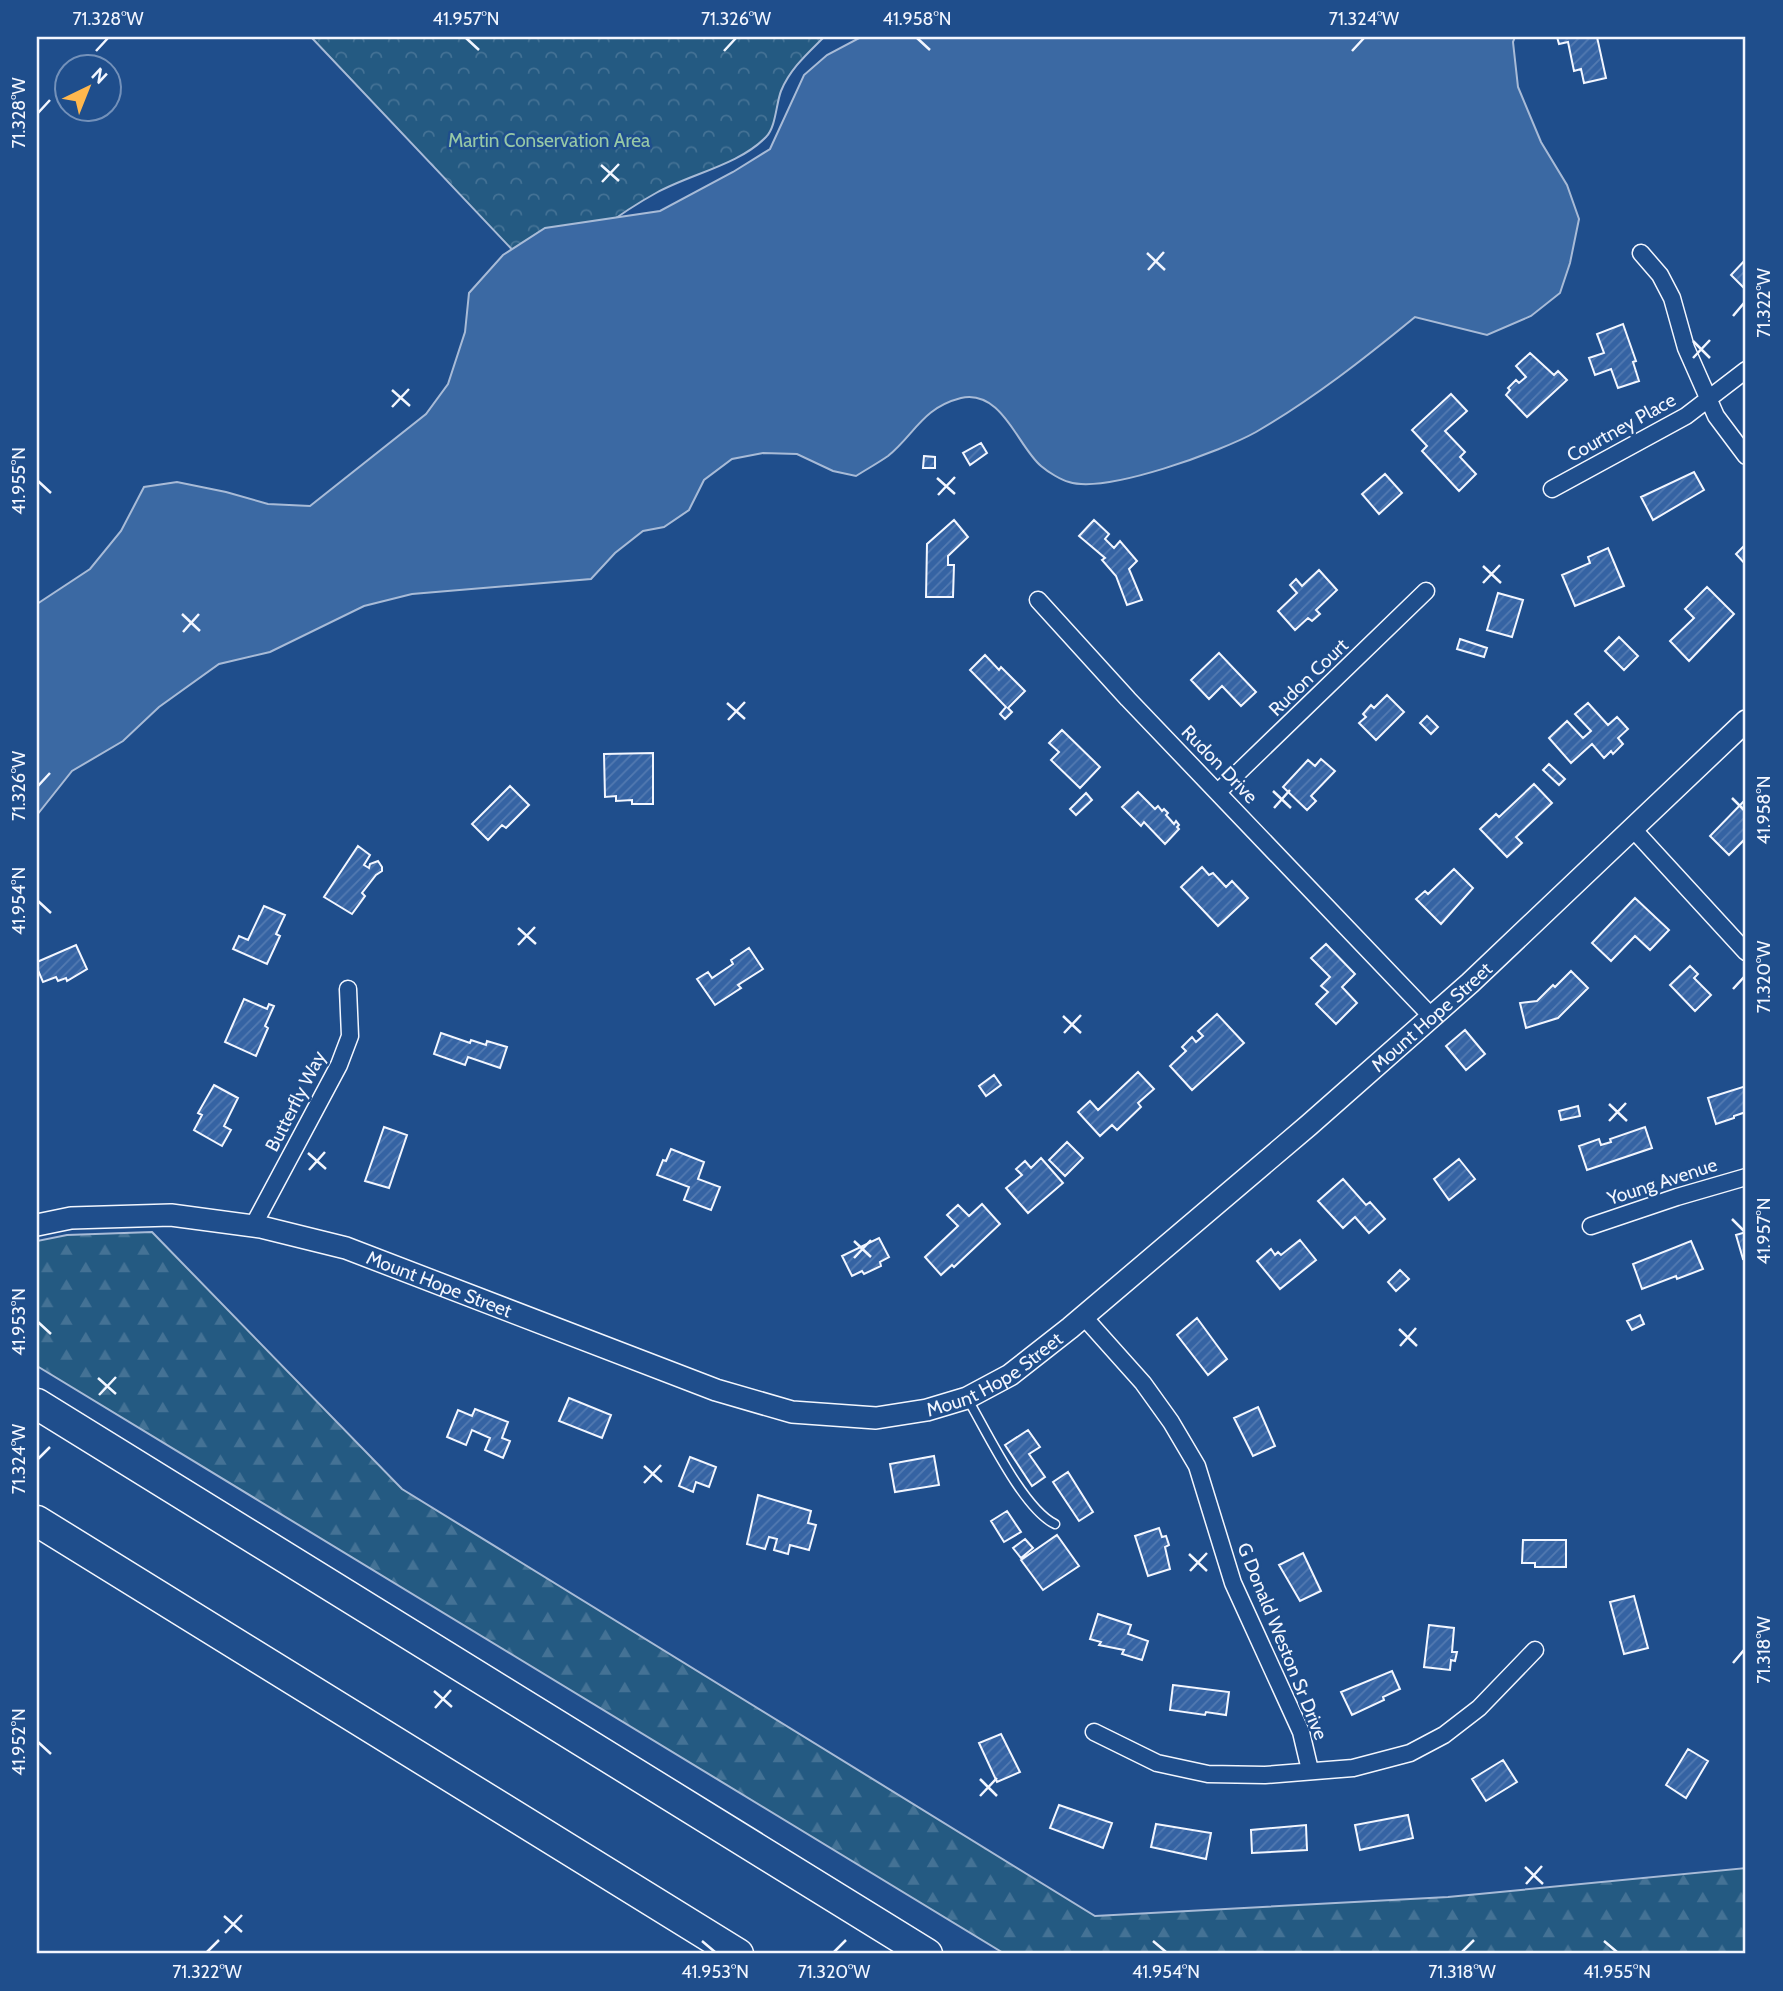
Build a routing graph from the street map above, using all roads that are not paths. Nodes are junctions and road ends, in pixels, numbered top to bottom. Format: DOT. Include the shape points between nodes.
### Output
graph roads {
  1 [pos="1641,253"];
  2 [pos="1746,370"];
  3 [pos="1709,399"];
  4 [pos="1746,456"];
  5 [pos="1552,489"];
  6 [pos="1426,591"];
  7 [pos="1038,600"];
  8 [pos="1746,720"];
  9 [pos="1218,792"];
  10 [pos="1633,829"];
  11 [pos="1746,952"];
  12 [pos="348,989"];
  13 [pos="1432,1017"];
  14 [pos="1746,1177"];
  15 [pos="37,1225"];
  16 [pos="253,1226"];
  17 [pos="1591,1226"];
  18 [pos="1084,1317"];
  19 [pos="967,1398"];
  20 [pos="37,1404"];
  21 [pos="37,1521"];
  22 [pos="1055,1524"];
  23 [pos="1535,1650"];
  24 [pos="1094,1732"];
  25 [pos="1310,1770"];
  26 [pos="738,1954"];
  27 [pos="927,1954"];
  1 -- 3 [label="street" via="1672,298 1686,348"];
  2 -- 3 [label="street, Courtney Place"];
  3 -- 4 [label="street"];
  3 -- 5 [label="street, Courtney Place"];
  6 -- 9 [label="street, Rudon Court"];
  7 -- 9 [label="street, Rudon Drive"];
  8 -- 10 [label="street, Mount Hope Street"];
  9 -- 13 [label="street, Rudon Drive"];
  10 -- 11 [label="street"];
  10 -- 13 [label="street, Mount Hope Street"];
  12 -- 16 [label="street, Butterfly Way" via="350,1036 339,1065"];
  13 -- 18 [label="street, Mount Hope Street"];
  14 -- 17 [label="street, Young Avenue"];
  15 -- 16 [label="street, Mount Hope Street" via="71,1218 171,1215"];
  16 -- 19 [label="street, Mount Hope Street" via="346,1248 716,1390 792,1412 876,1418"];
  18 -- 19 [label="street, Mount Hope Street" via="1010,1375"];
  18 -- 25 [label="street, G Donald Weston Sr Drive" via="1143,1383 1196,1466 1233,1583 1301,1732"];
  19 -- 22 [label="lane" via="1025,1495"];
  20 -- 27 [label="highway"];
  21 -- 26 [label="highway"];
  23 -- 25 [label="street" via="1479,1708 1444,1735 1410,1753 1353,1768"];
  24 -- 25 [label="street" via="1157,1763 1208,1774"];
}
